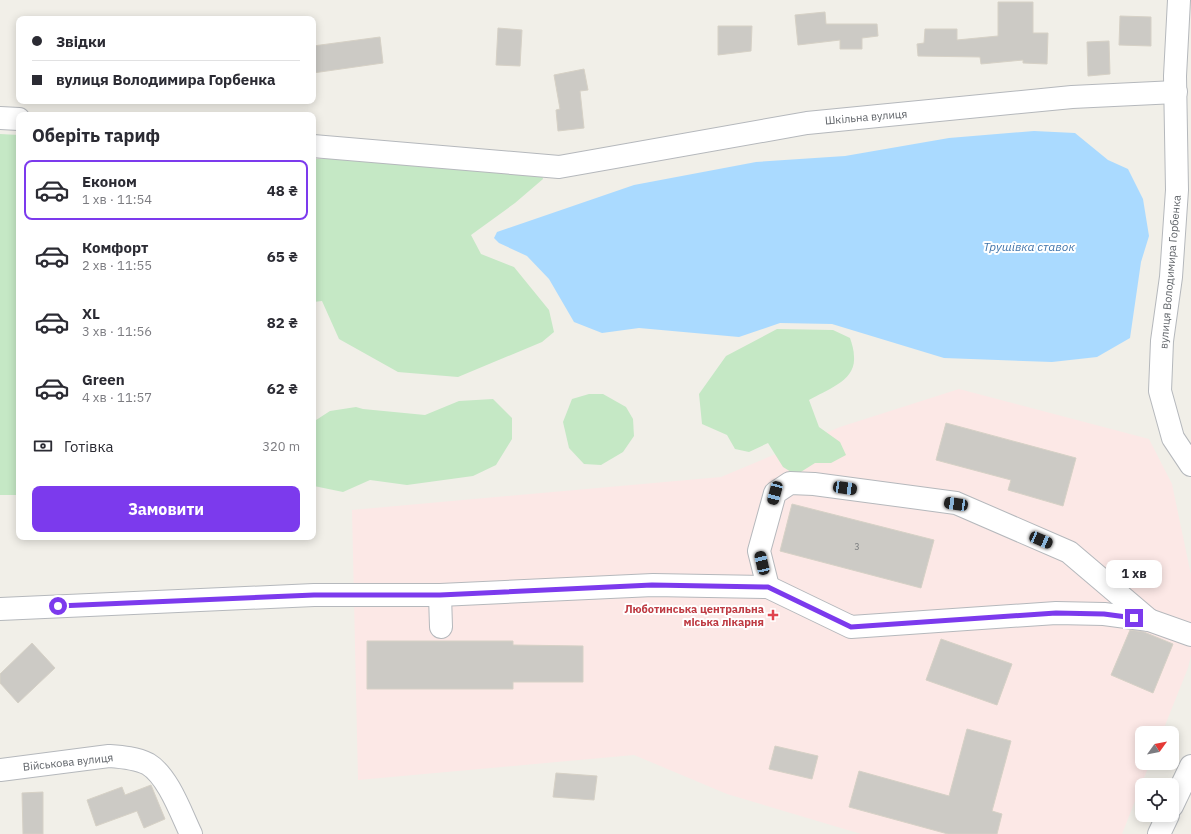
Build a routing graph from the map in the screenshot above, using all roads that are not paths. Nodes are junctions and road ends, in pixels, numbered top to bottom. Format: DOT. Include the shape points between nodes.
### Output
graph roads {
  1 [pos="1179,0"];
  2 [pos="1181,82"];
  3 [pos="0,118"];
  4 [pos="16,119"];
  5 [pos="316,146"];
  6 [pos="1191,465"];
  7 [pos="768,587"];
  8 [pos="440,595"];
  9 [pos="0,609"];
  10 [pos="1148,620"];
  11 [pos="441,627"];
  12 [pos="1191,635"];
  13 [pos="1191,766"];
  14 [pos="0,770"];
  15 [pos="1179,791"];
  16 [pos="1165,822"];
  17 [pos="191,834"];
  18 [pos="1159,834"];
  1 -- 2 [label="street, вулиця Володимира Горбенка"];
  2 -- 5 [label="street, Шкільна вулиця" via="1072,97 807,123 559,167"];
  2 -- 6 [label="street, вулиця Володимира Горбенка" via="1178,190 1171,277 1162,341 1160,391 1173,438"];
  3 -- 4 [label="street"];
  7 -- 8 [label="street" via="652,585"];
  7 -- 10 [label="street" via="851,627 1056,613 1104,614"];
  7 -- 10 [label="street" via="759,551 775,493 790,483 814,484 956,504 1069,552"];
  8 -- 9 [label="street" via="314,595"];
  8 -- 11 [label="street"];
  10 -- 12 [label="street"];
  13 -- 15 [label="street"];
  14 -- 17 [label="street, Військова вулиця" via="109,756 127,757 148,764 159,773 170,789"];
  16 -- 18 [label="street"];
}
